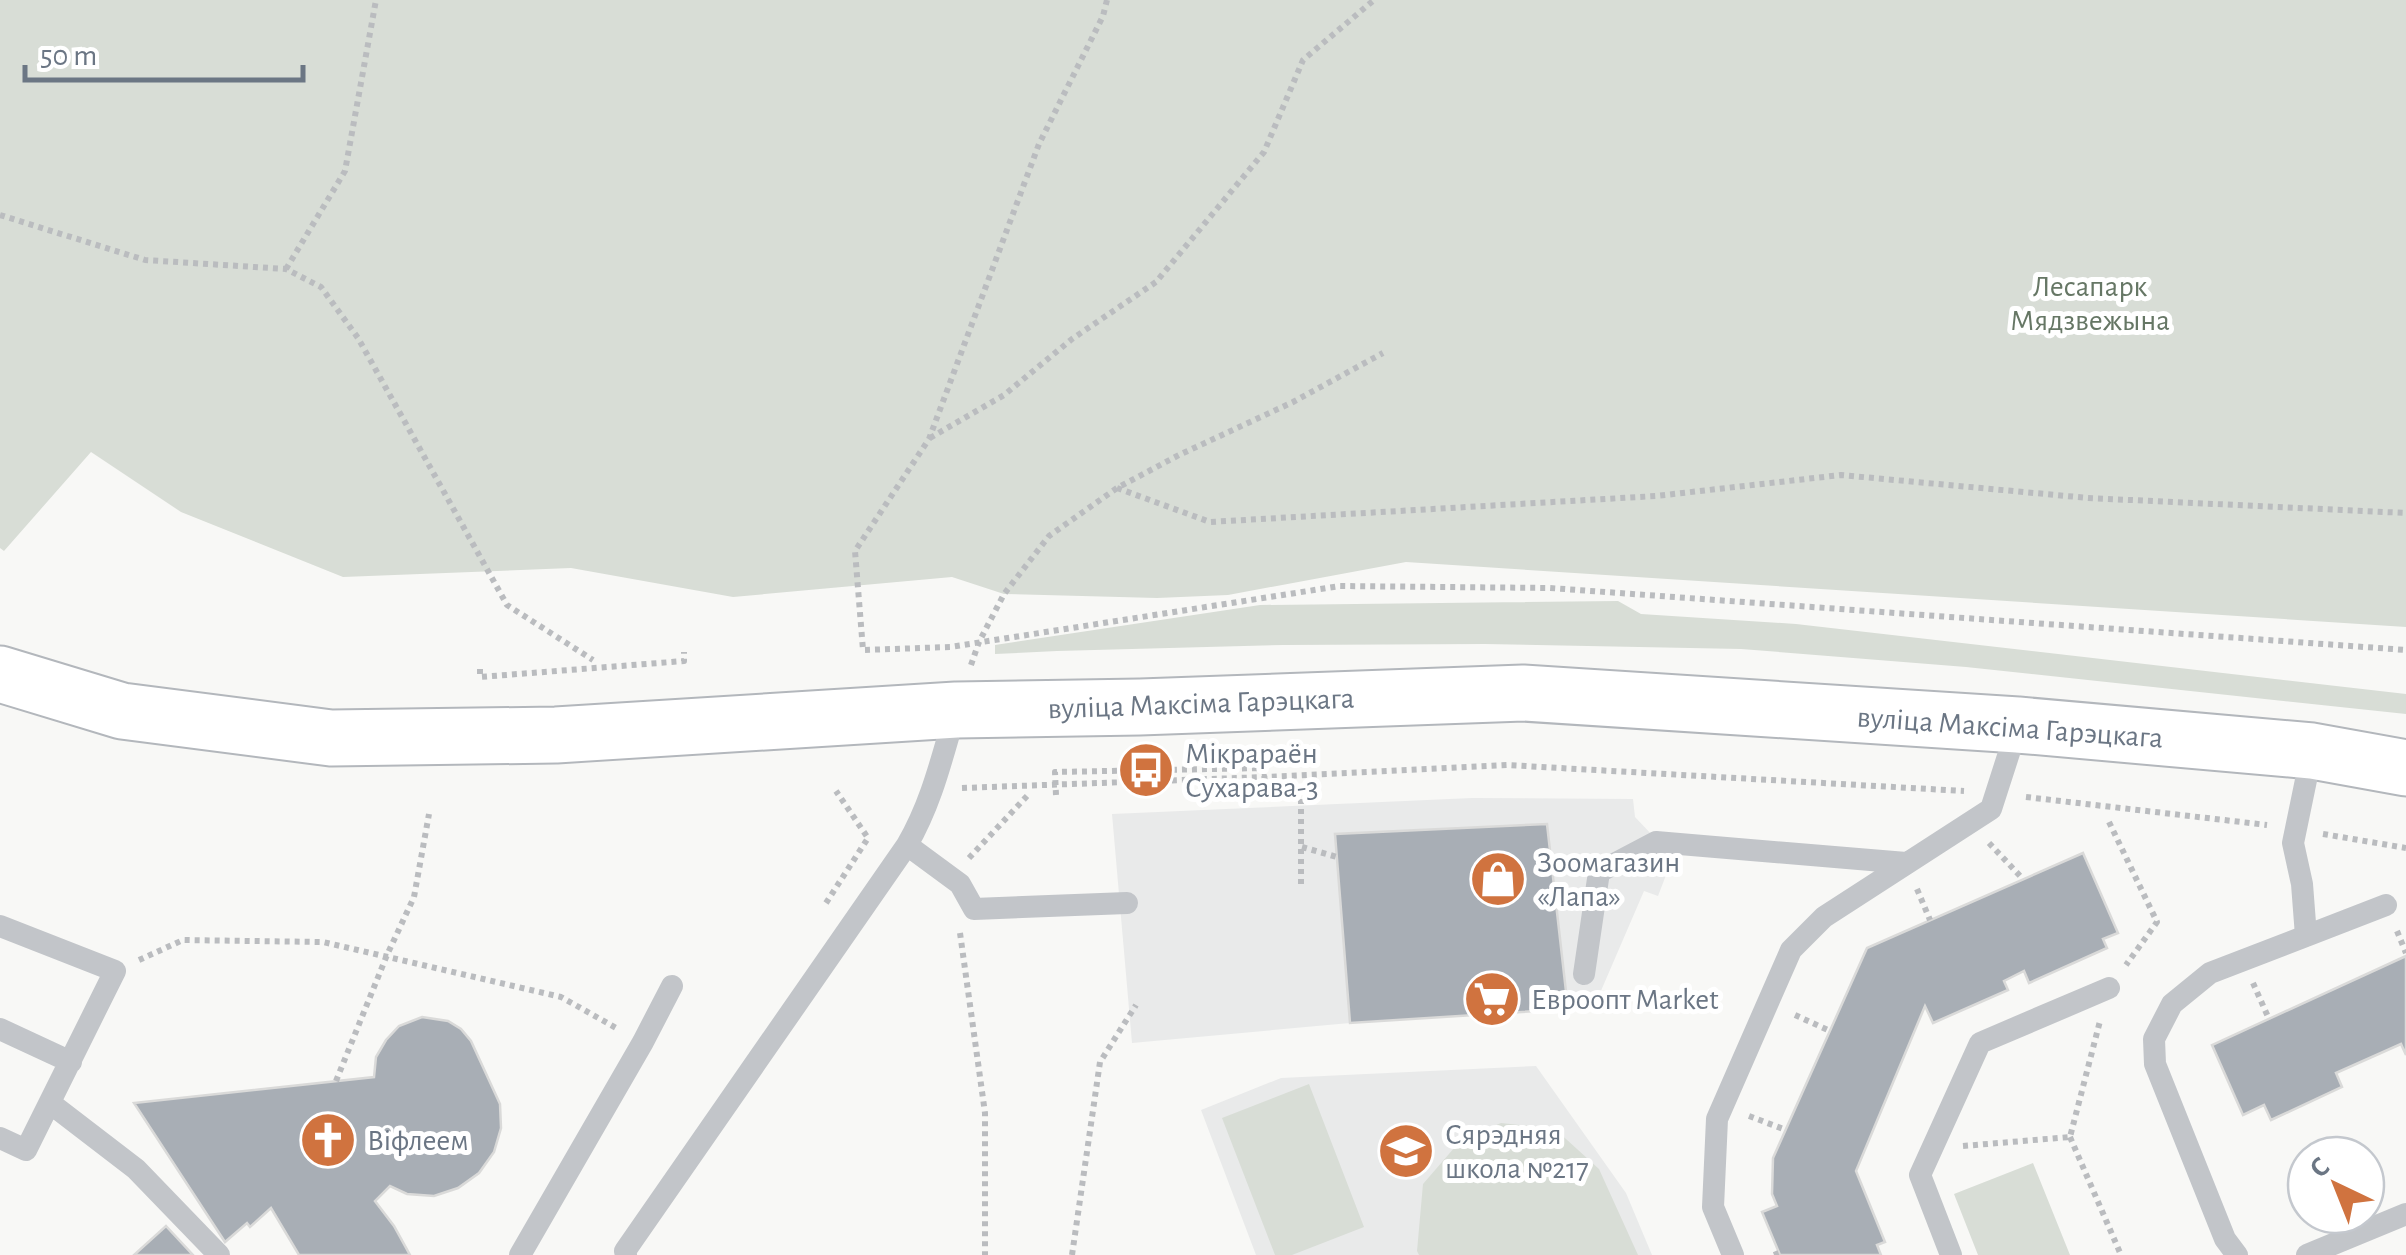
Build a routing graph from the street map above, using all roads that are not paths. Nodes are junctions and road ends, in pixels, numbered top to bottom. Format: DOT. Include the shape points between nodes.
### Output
graph roads {
  1 [pos="0,674"];
  2 [pos="956,710"];
  3 [pos="2018,726"];
  4 [pos="2312,751"];
  5 [pos="2406,768"];
  6 [pos="907,845"];
  7 [pos="1906,863"];
  8 [pos="1127,904"];
  9 [pos="2386,905"];
  10 [pos="0,926"];
  11 [pos="2306,936"];
  12 [pos="1584,974"];
  13 [pos="672,986"];
  14 [pos="2108,988"];
  15 [pos="0,1030"];
  16 [pos="70,1062"];
  17 [pos="50,1103"];
  18 [pos="0,1138"];
  19 [pos="2406,1214"];
  20 [pos="623,1254"];
  21 [pos="218,1255"];
  22 [pos="520,1255"];
  23 [pos="1733,1255"];
  24 [pos="1951,1255"];
  25 [pos="2237,1255"];
  26 [pos="2307,1255"];
  1 -- 2 [label="main road, вуліца Максіма Гарэцкага" via="122,711 331,738 556,735"];
  2 -- 3 [label="main road, вуліца Максіма Гарэцкага" via="1523,693"];
  2 -- 6 [label="lane" via="923,818"];
  3 -- 4 [label="main road, вуліца Максіма Гарэцкага"];
  3 -- 7 [label="lane" via="1991,809"];
  4 -- 5 [label="main road, вуліца Максіма Гарэцкага"];
  4 -- 11 [label="lane" via="2293,843"];
  6 -- 8 [label="lane" via="960,884 974,909"];
  6 -- 20 [label="lane"];
  7 -- 12 [label="lane" via="1656,842 1598,872"];
  7 -- 23 [label="lane" via="1824,916 1791,950 1717,1119 1713,1207"];
  9 -- 11 [label="lane"];
  10 -- 16 [label="lane" via="116,971"];
  11 -- 25 [label="lane" via="2210,973 2172,1004 2154,1039 2154,1064"];
  13 -- 22 [label="lane"];
  14 -- 24 [label="lane" via="1980,1043 1920,1175"];
  15 -- 16 [label="lane"];
  16 -- 17 [label="lane"];
  17 -- 18 [label="lane" via="26,1150"];
  17 -- 21 [label="lane" via="136,1169"];
  19 -- 26 [label="lane"];
}
